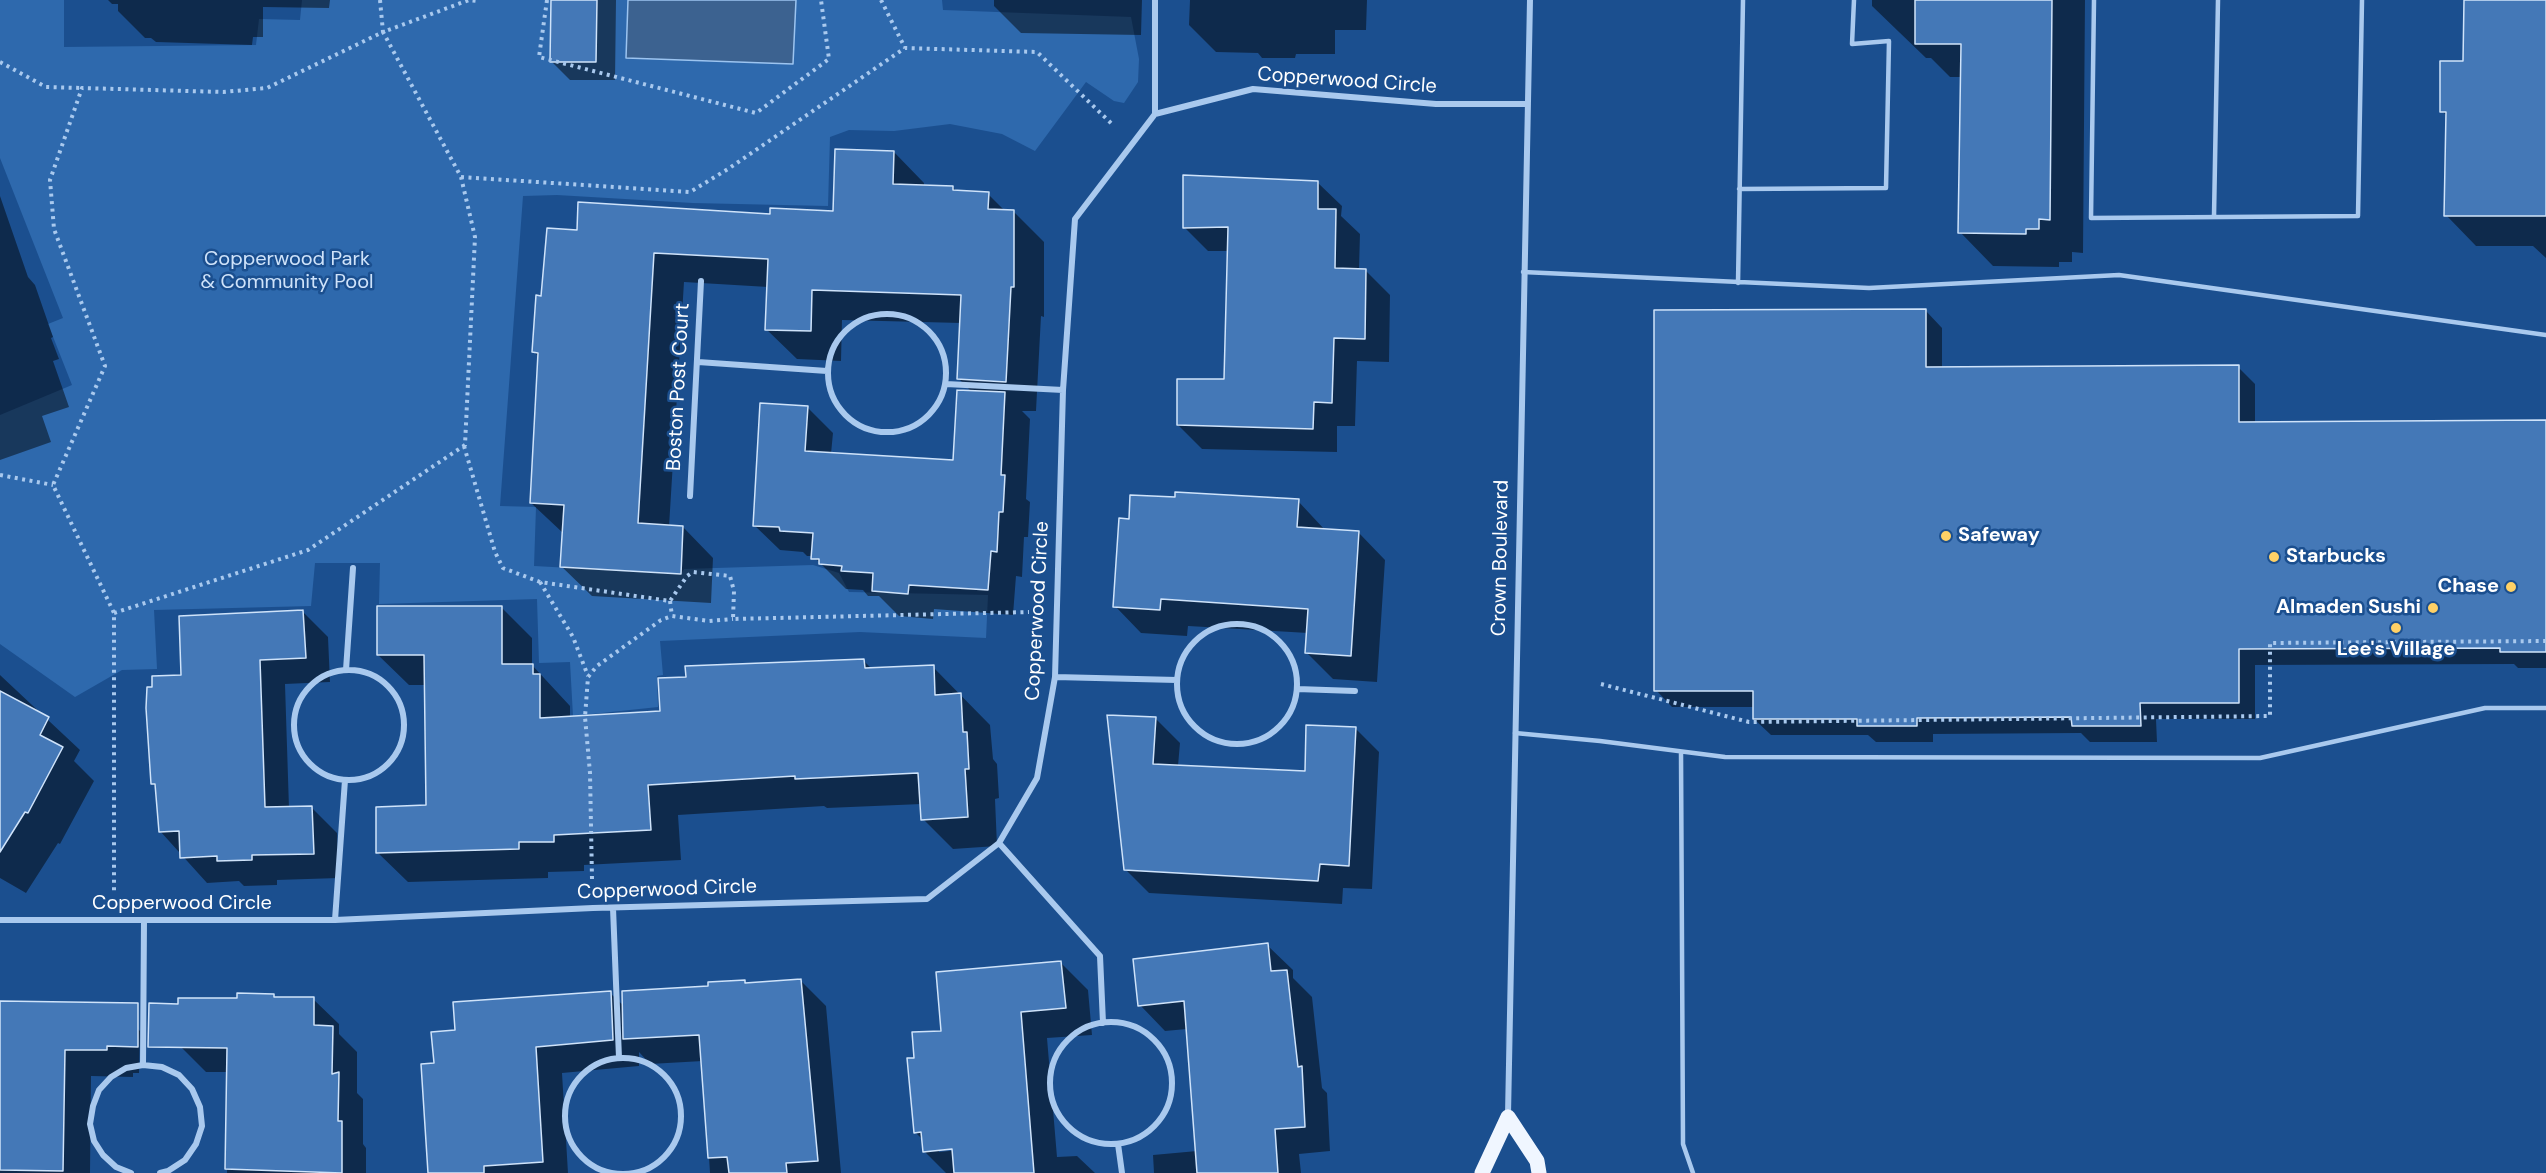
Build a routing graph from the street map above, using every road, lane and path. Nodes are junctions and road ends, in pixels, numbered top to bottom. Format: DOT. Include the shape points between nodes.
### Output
graph roads {
  1 [pos="380,0"];
  2 [pos="547,0"];
  3 [pos="821,0"];
  4 [pos="881,0"];
  5 [pos="1155,0"];
  6 [pos="1530,0"];
  7 [pos="1743,0"];
  8 [pos="1854,0"];
  9 [pos="2094,0"];
  10 [pos="2218,0"];
  11 [pos="2362,0"];
  12 [pos="478,1"];
  13 [pos="382,32"];
  14 [pos="905,48"];
  15 [pos="0,62"];
  16 [pos="82,88"];
  17 [pos="1527,104"];
  18 [pos="1155,114"];
  19 [pos="1133,144"];
  20 [pos="461,177"];
  21 [pos="1739,189"];
  22 [pos="2214,216"];
  23 [pos="1523,273"];
  24 [pos="701,281"];
  25 [pos="1738,283"];
  26 [pos="2546,335"];
  27 [pos="698,362"];
  28 [pos="827,371"];
  29 [pos="946,384"];
  30 [pos="1063,390"];
  31 [pos="464,446"];
  32 [pos="0,475"];
  33 [pos="53,485"];
  34 [pos="690,496"];
  35 [pos="353,568"];
  36 [pos="540,582"];
  37 [pos="670,601"];
  38 [pos="1057,611"];
  39 [pos="114,613"];
  40 [pos="672,616"];
  41 [pos="733,620"];
  42 [pos="2546,641"];
  43 [pos="346,670"];
  44 [pos="588,677"];
  45 [pos="1055,677"];
  46 [pos="1177,680"];
  47 [pos="1601,684"];
  48 [pos="1297,689"];
  49 [pos="1355,691"];
  50 [pos="2546,708"];
  51 [pos="1514,733"];
  52 [pos="1681,753"];
  53 [pos="345,780"];
  54 [pos="999,843"];
  55 [pos="613,908"];
  56 [pos="593,909"];
  57 [pos="0,920"];
  58 [pos="144,920"];
  59 [pos="334,920"];
  60 [pos="114,921"];
  61 [pos="1103,1023"];
  62 [pos="619,1058"];
  63 [pos="143,1065"];
  64 [pos="1508,1117"];
  65 [pos="1118,1144"];
  66 [pos="131,1173"];
  67 [pos="160,1173"];
  68 [pos="632,1173"];
  69 [pos="1122,1173"];
  70 [pos="1482,1173"];
  71 [pos="1539,1173"];
  72 [pos="1693,1173"];
  1 -- 13 [label="path"];
  2 -- 3 [label="path" via="538,57 756,113 829,59"];
  4 -- 14 [label="path"];
  5 -- 18 [label="street"];
  6 -- 17 [label="street, Crown Boulevard"];
  7 -- 21 [label="lane"];
  8 -- 21 [label="lane" via="1852,44 1889,41 1886,188"];
  9 -- 22 [label="lane" via="2091,218"];
  10 -- 22 [label="lane"];
  11 -- 22 [label="lane" via="2358,216"];
  12 -- 13 [label="path" via="469,0"];
  13 -- 16 [label="path" via="267,88 224,92"];
  13 -- 20 [label="path"];
  14 -- 19 [label="path" via="1037,52"];
  14 -- 20 [label="path" via="690,192"];
  15 -- 16 [label="path" via="46,87"];
  16 -- 33 [label="path" via="50,180 54,229 105,366"];
  17 -- 18 [label="street, Copperwood Circle" via="1436,104 1252,89"];
  17 -- 23 [label="street, Crown Boulevard"];
  18 -- 19 [label="street, Copperwood Circle"];
  19 -- 30 [label="street, Copperwood Circle" via="1075,219"];
  20 -- 31 [label="path" via="475,237"];
  21 -- 25 [label="lane"];
  23 -- 25 [label="lane"];
  23 -- 51 [label="street, Crown Boulevard"];
  24 -- 27 [label="street, Boston Post Court"];
  25 -- 26 [label="lane" via="1869,288 2119,275"];
  27 -- 28 [label="street"];
  27 -- 34 [label="street, Boston Post Court"];
  28 -- 29 [label="street" via="830,391 839,408 852,422 870,430 890,432 909,428 939,402"];
  28 -- 29 [label="street" via="840,335 855,322 894,313 929,330 940,345 946,364"];
  29 -- 30 [label="street"];
  30 -- 38 [label="street, Copperwood Circle"];
  31 -- 36 [label="path" via="495,552 503,567"];
  31 -- 39 [label="path" via="308,550"];
  32 -- 33 [label="path"];
  33 -- 39 [label="path"];
  35 -- 43 [label="street"];
  36 -- 37 [label="path"];
  36 -- 44 [label="path" via="573,637"];
  37 -- 40 [label="path"];
  37 -- 41 [label="path" via="693,572 730,576"];
  38 -- 41 [label="path"];
  38 -- 45 [label="street, Copperwood Circle"];
  39 -- 60 [label="path"];
  40 -- 41 [label="path"];
  40 -- 44 [label="path" via="630,641"];
  42 -- 47 [label="path" via="2270,643 2270,716 1749,722"];
  43 -- 53 [label="street" via="312,683 295,712 294,730 298,748 309,764 324,775"];
  43 -- 53 [label="street" via="363,671 379,678 401,705 404,723 402,742 393,759 362,779"];
  44 -- 56 [label="path" via="585,717"];
  45 -- 46 [label="street"];
  45 -- 54 [label="street, Copperwood Circle" via="1037,778"];
  46 -- 48 [label="street" via="1179,700 1188,720 1203,734 1222,742 1243,744 1263,738 1280,726 1292,709"];
  46 -- 48 [label="street" via="1181,661 1205,632 1223,625 1242,624 1277,638 1296,670"];
  48 -- 49 [label="street"];
  50 -- 52 [label="lane" via="2485,708 2260,758 1725,757"];
  51 -- 52 [label="lane"];
  51 -- 64 [label="street, Crown Boulevard"];
  52 -- 72 [label="lane" via="1683,1144"];
  53 -- 59 [label="street"];
  54 -- 55 [label="street, Copperwood Circle" via="927,899"];
  54 -- 61 [label="street" via="1100,956"];
  55 -- 56 [label="street, Copperwood Circle"];
  55 -- 62 [label="street"];
  56 -- 59 [label="street, Copperwood Circle"];
  57 -- 60 [label="street, Copperwood Circle"];
  58 -- 59 [label="street, Copperwood Circle"];
  58 -- 60 [label="street, Copperwood Circle"];
  58 -- 63 [label="street"];
  61 -- 65 [label="street" via="1083,1029 1066,1042 1055,1060 1050,1080 1052,1101 1062,1121 1078,1134 1097,1143"];
  61 -- 65 [label="street" via="1122,1023 1140,1029 1156,1041 1167,1057 1172,1075 1168,1104 1153,1128 1137,1139"];
  62 -- 68 [label="street" via="638,1059 656,1068 679,1099 681,1119 677,1138 666,1155 651,1167"];
  62 -- 68 [label="street" via="600,1062 573,1086 565,1122 570,1140 588,1161 613,1173"];
  63 -- 66 [label="street" via="126,1068 105,1084 93,1106 90,1124 103,1155 116,1167"];
  63 -- 67 [label="street" via="162,1067 179,1075 192,1089 200,1107 202,1126 196,1144 185,1160"];
  64 -- 70 [label="main road"];
  64 -- 71 [label="main road" via="1537,1161"];
  65 -- 69 [label="street"];
}
